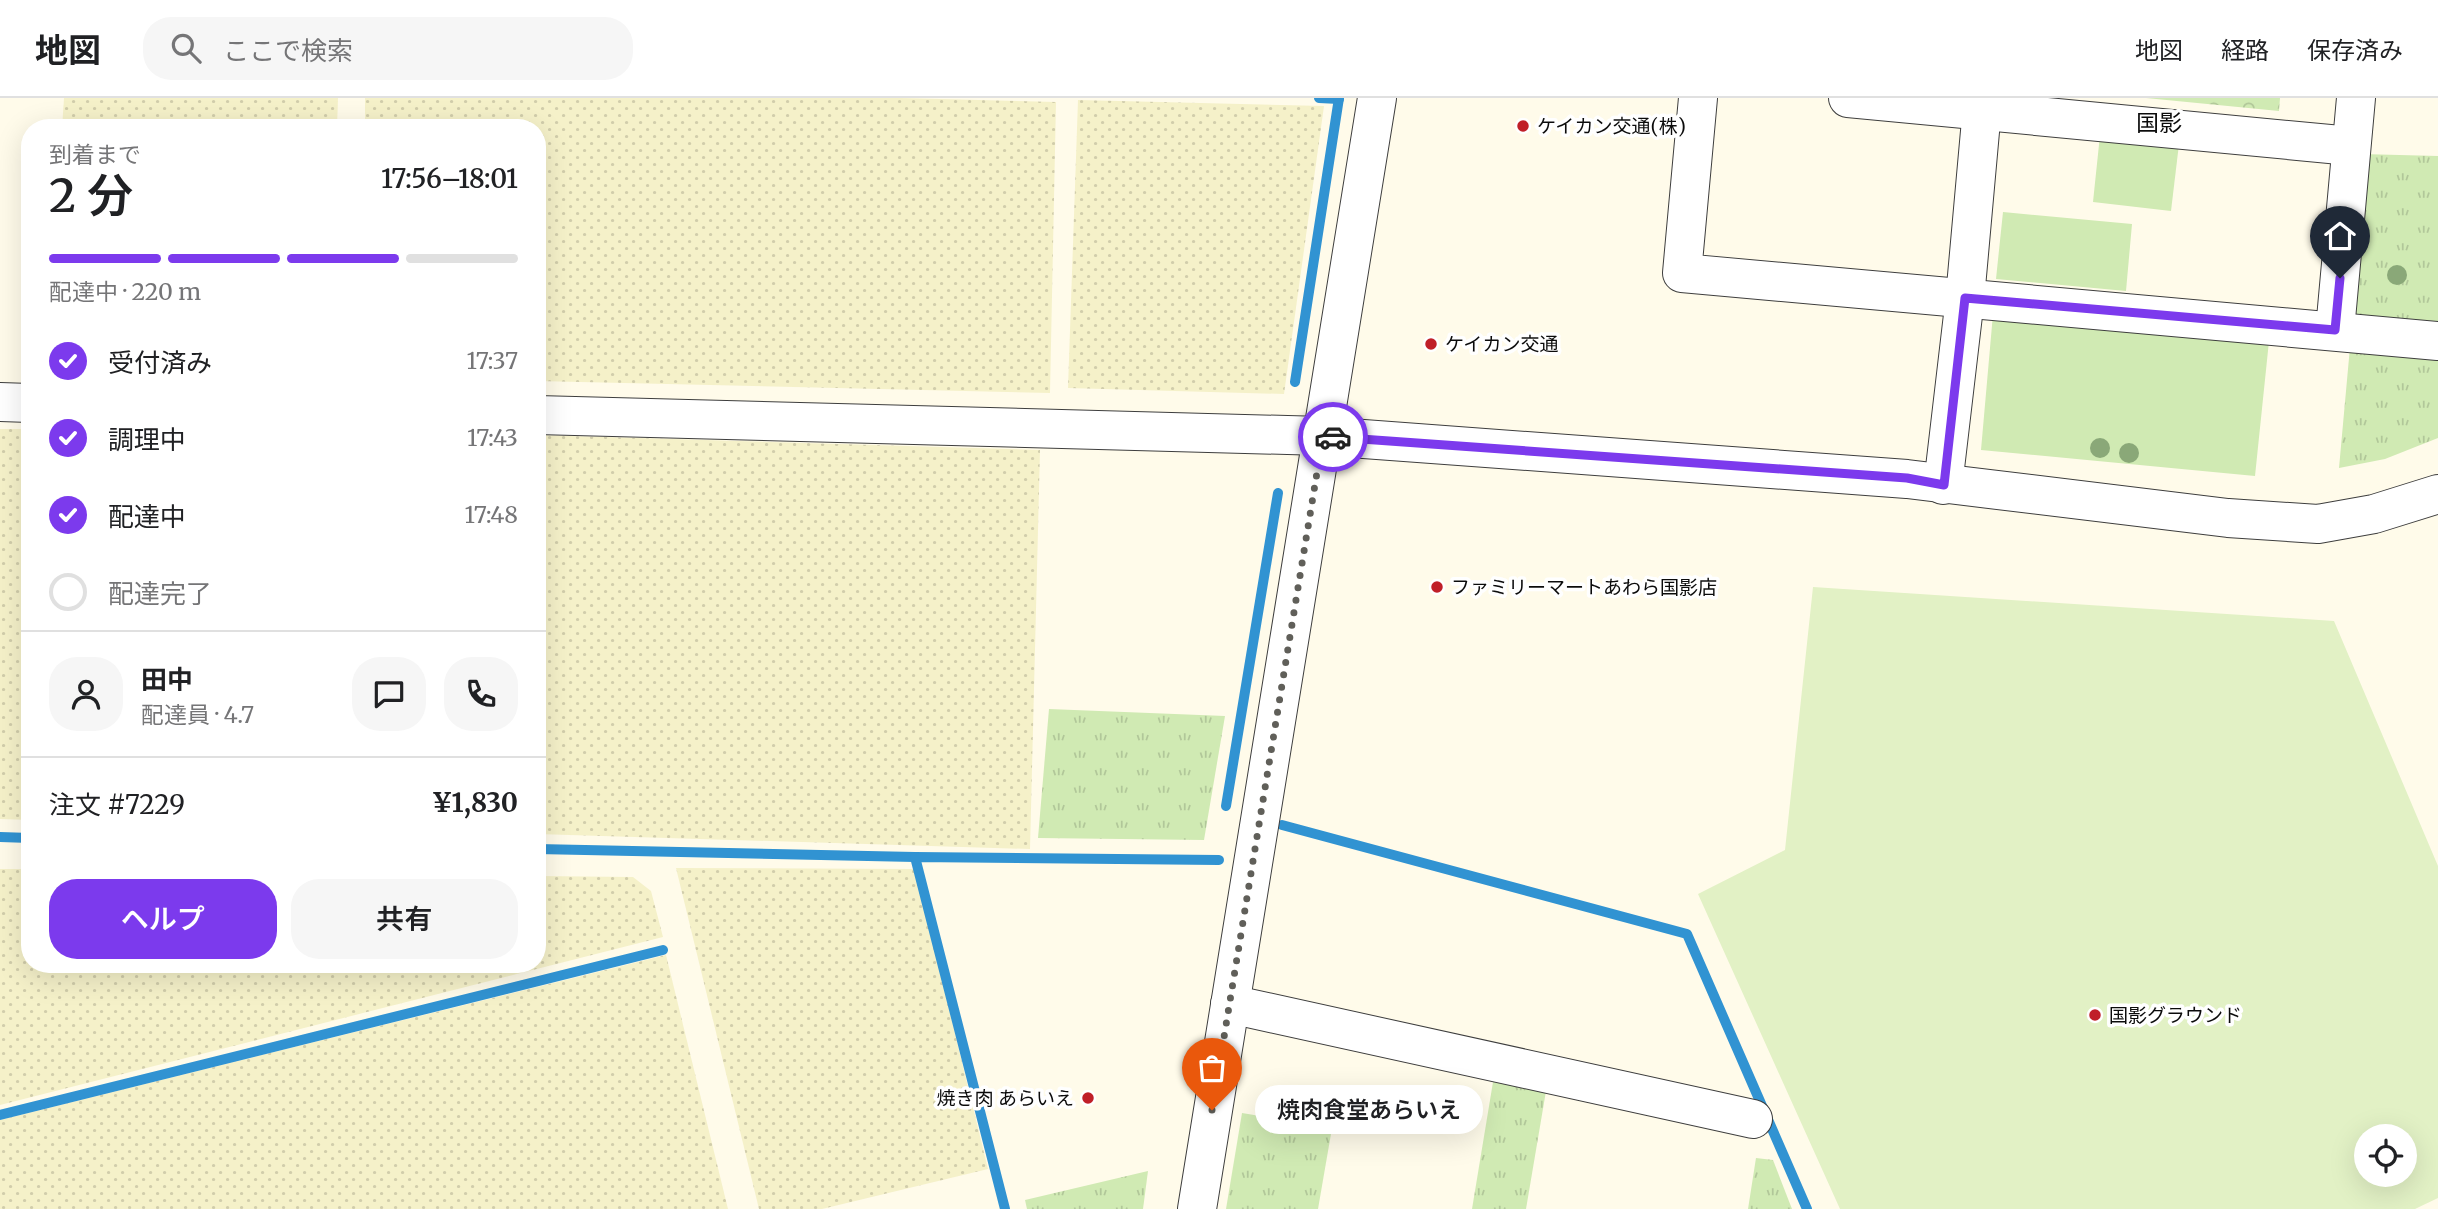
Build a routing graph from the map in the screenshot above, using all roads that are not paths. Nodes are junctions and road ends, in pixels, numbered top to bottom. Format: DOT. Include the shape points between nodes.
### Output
graph roads {
  1 [pos="1377,98"];
  2 [pos="1698,98"];
  3 [pos="1848,98"];
  4 [pos="2356,98"];
  5 [pos="1982,105"];
  6 [pos="2351,146"];
  7 [pos="1965,298"];
  8 [pos="2335,330"];
  9 [pos="2438,341"];
  10 [pos="0,402"];
  11 [pos="21,403"];
  12 [pos="546,415"];
  13 [pos="1323,436"];
  14 [pos="1944,485"];
  15 [pos="2438,494"];
  16 [pos="1230,1004"];
  17 [pos="1753,1119"];
  18 [pos="1197,1209"];
  1 -- 13 [label="street"];
  2 -- 7 [label="street" via="1682,273"];
  3 -- 5 [label="street"];
  4 -- 6 [label="street"];
  5 -- 6 [label="street"];
  5 -- 7 [label="street"];
  6 -- 8 [label="street"];
  7 -- 8 [label="street"];
  7 -- 14 [label="street"];
  8 -- 9 [label="street"];
  10 -- 11 [label="street"];
  12 -- 13 [label="street"];
  13 -- 14 [label="street" via="1907,478"];
  13 -- 16 [label="street"];
  14 -- 15 [label="street" via="2318,524 2374,514"];
  16 -- 17 [label="street"];
  16 -- 18 [label="street"];
}
